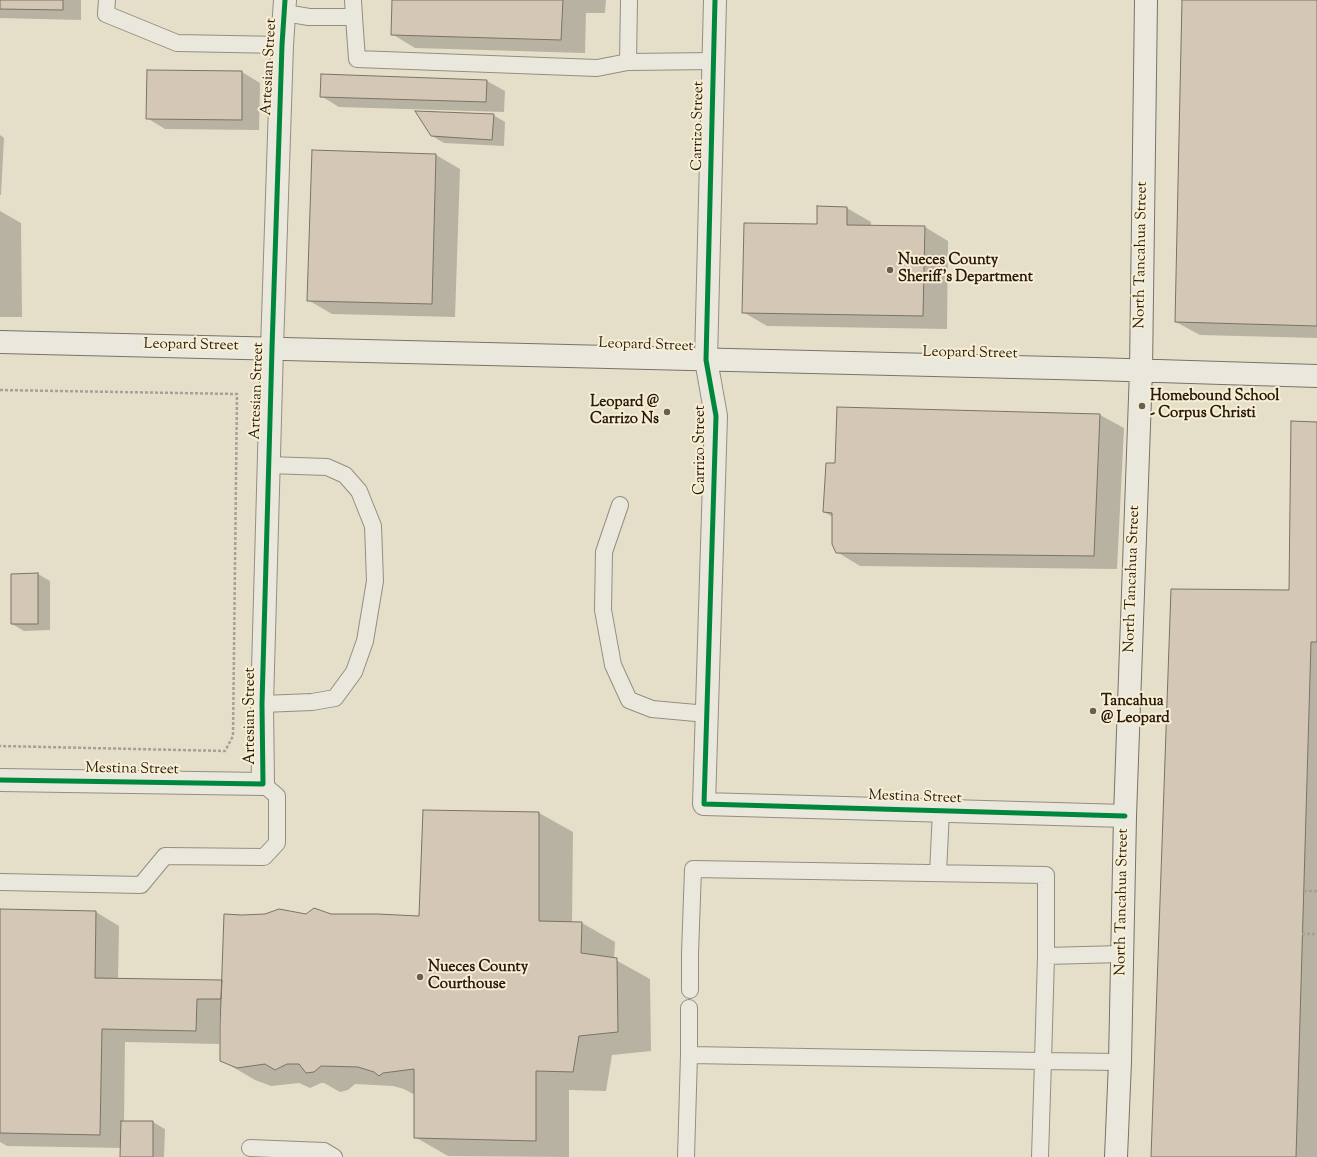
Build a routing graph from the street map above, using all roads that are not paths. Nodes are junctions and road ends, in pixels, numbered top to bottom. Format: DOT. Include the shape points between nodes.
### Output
graph roads {
  1 [pos="107,0"];
  2 [pos="353,0"];
  3 [pos="629,0"];
  4 [pos="714,0"];
  5 [pos="1146,0"];
  6 [pos="285,7"];
  7 [pos="354,17"];
  8 [pos="282,45"];
  9 [pos="713,61"];
  10 [pos="628,62"];
  11 [pos="0,342"];
  12 [pos="272,348"];
  13 [pos="706,360"];
  14 [pos="1141,370"];
  15 [pos="1317,376"];
  16 [pos="268,465"];
  17 [pos="620,506"];
  18 [pos="262,704"];
  19 [pos="707,714"];
  20 [pos="0,780"];
  21 [pos="263,784"];
  22 [pos="704,804"];
  23 [pos="941,811"];
  24 [pos="1125,816"];
  25 [pos="938,873"];
  26 [pos="0,882"];
  27 [pos="1122,954"];
  28 [pos="1046,956"];
  29 [pos="690,990"];
  30 [pos="689,1008"];
  31 [pos="689,1055"];
  32 [pos="1043,1061"];
  33 [pos="1120,1062"];
  34 [pos="250,1148"];
  35 [pos="334,1157"];
  36 [pos="686,1157"];
  37 [pos="1040,1157"];
  38 [pos="1116,1157"];
  1 -- 8 [label="lane" via="106,14 177,43"];
  2 -- 7 [label="lane"];
  3 -- 10 [label="lane"];
  4 -- 9 [label="main road, Carrizo Street"];
  5 -- 14 [label="main road, North Tancahua Street"];
  6 -- 7 [label="lane" via="309,17"];
  6 -- 8 [label="main road, Artesian Street"];
  7 -- 10 [label="lane" via="357,59 597,68"];
  8 -- 12 [label="main road, Artesian Street"];
  9 -- 10 [label="lane"];
  9 -- 13 [label="main road, Carrizo Street"];
  11 -- 12 [label="main road, Leopard Street"];
  12 -- 13 [label="main road, Leopard Street"];
  12 -- 16 [label="main road, Artesian Street"];
  13 -- 14 [label="main road, Leopard Street"];
  13 -- 19 [label="main road, Carrizo Street" via="716,416"];
  14 -- 15 [label="main road, Leopard Street"];
  14 -- 24 [label="main road, North Tancahua Street"];
  16 -- 18 [label="main road, Artesian Street"];
  16 -- 18 [label="lane" via="327,467 346,475 360,491 373,526 375,581 365,642 354,672 335,698 312,702"];
  17 -- 19 [label="lane" via="604,552 603,610 613,665 629,700 652,709"];
  18 -- 21 [label="main road, Artesian Street"];
  19 -- 22 [label="main road, Carrizo Street"];
  20 -- 21 [label="main road, Mestina Street"];
  21 -- 26 [label="lane" via="277,796 277,843 264,857 165,856 141,885"];
  22 -- 23 [label="main road, Mestina Street"];
  23 -- 24 [label="main road, Mestina Street"];
  23 -- 25 [label="lane"];
  24 -- 27 [label="main road, North Tancahua Street"];
  25 -- 28 [label="lane" via="1046,875"];
  25 -- 29 [label="lane" via="694,869"];
  27 -- 28 [label="lane"];
  27 -- 33 [label="main road, North Tancahua Street"];
  28 -- 32 [label="lane"];
  30 -- 31 [label="lane"];
  31 -- 32 [label="lane"];
  31 -- 36 [label="lane"];
  32 -- 33 [label="lane"];
  32 -- 37 [label="lane"];
  33 -- 38 [label="main road, North Tancahua Street"];
  34 -- 35 [label="lane" via="324,1151"];
}
